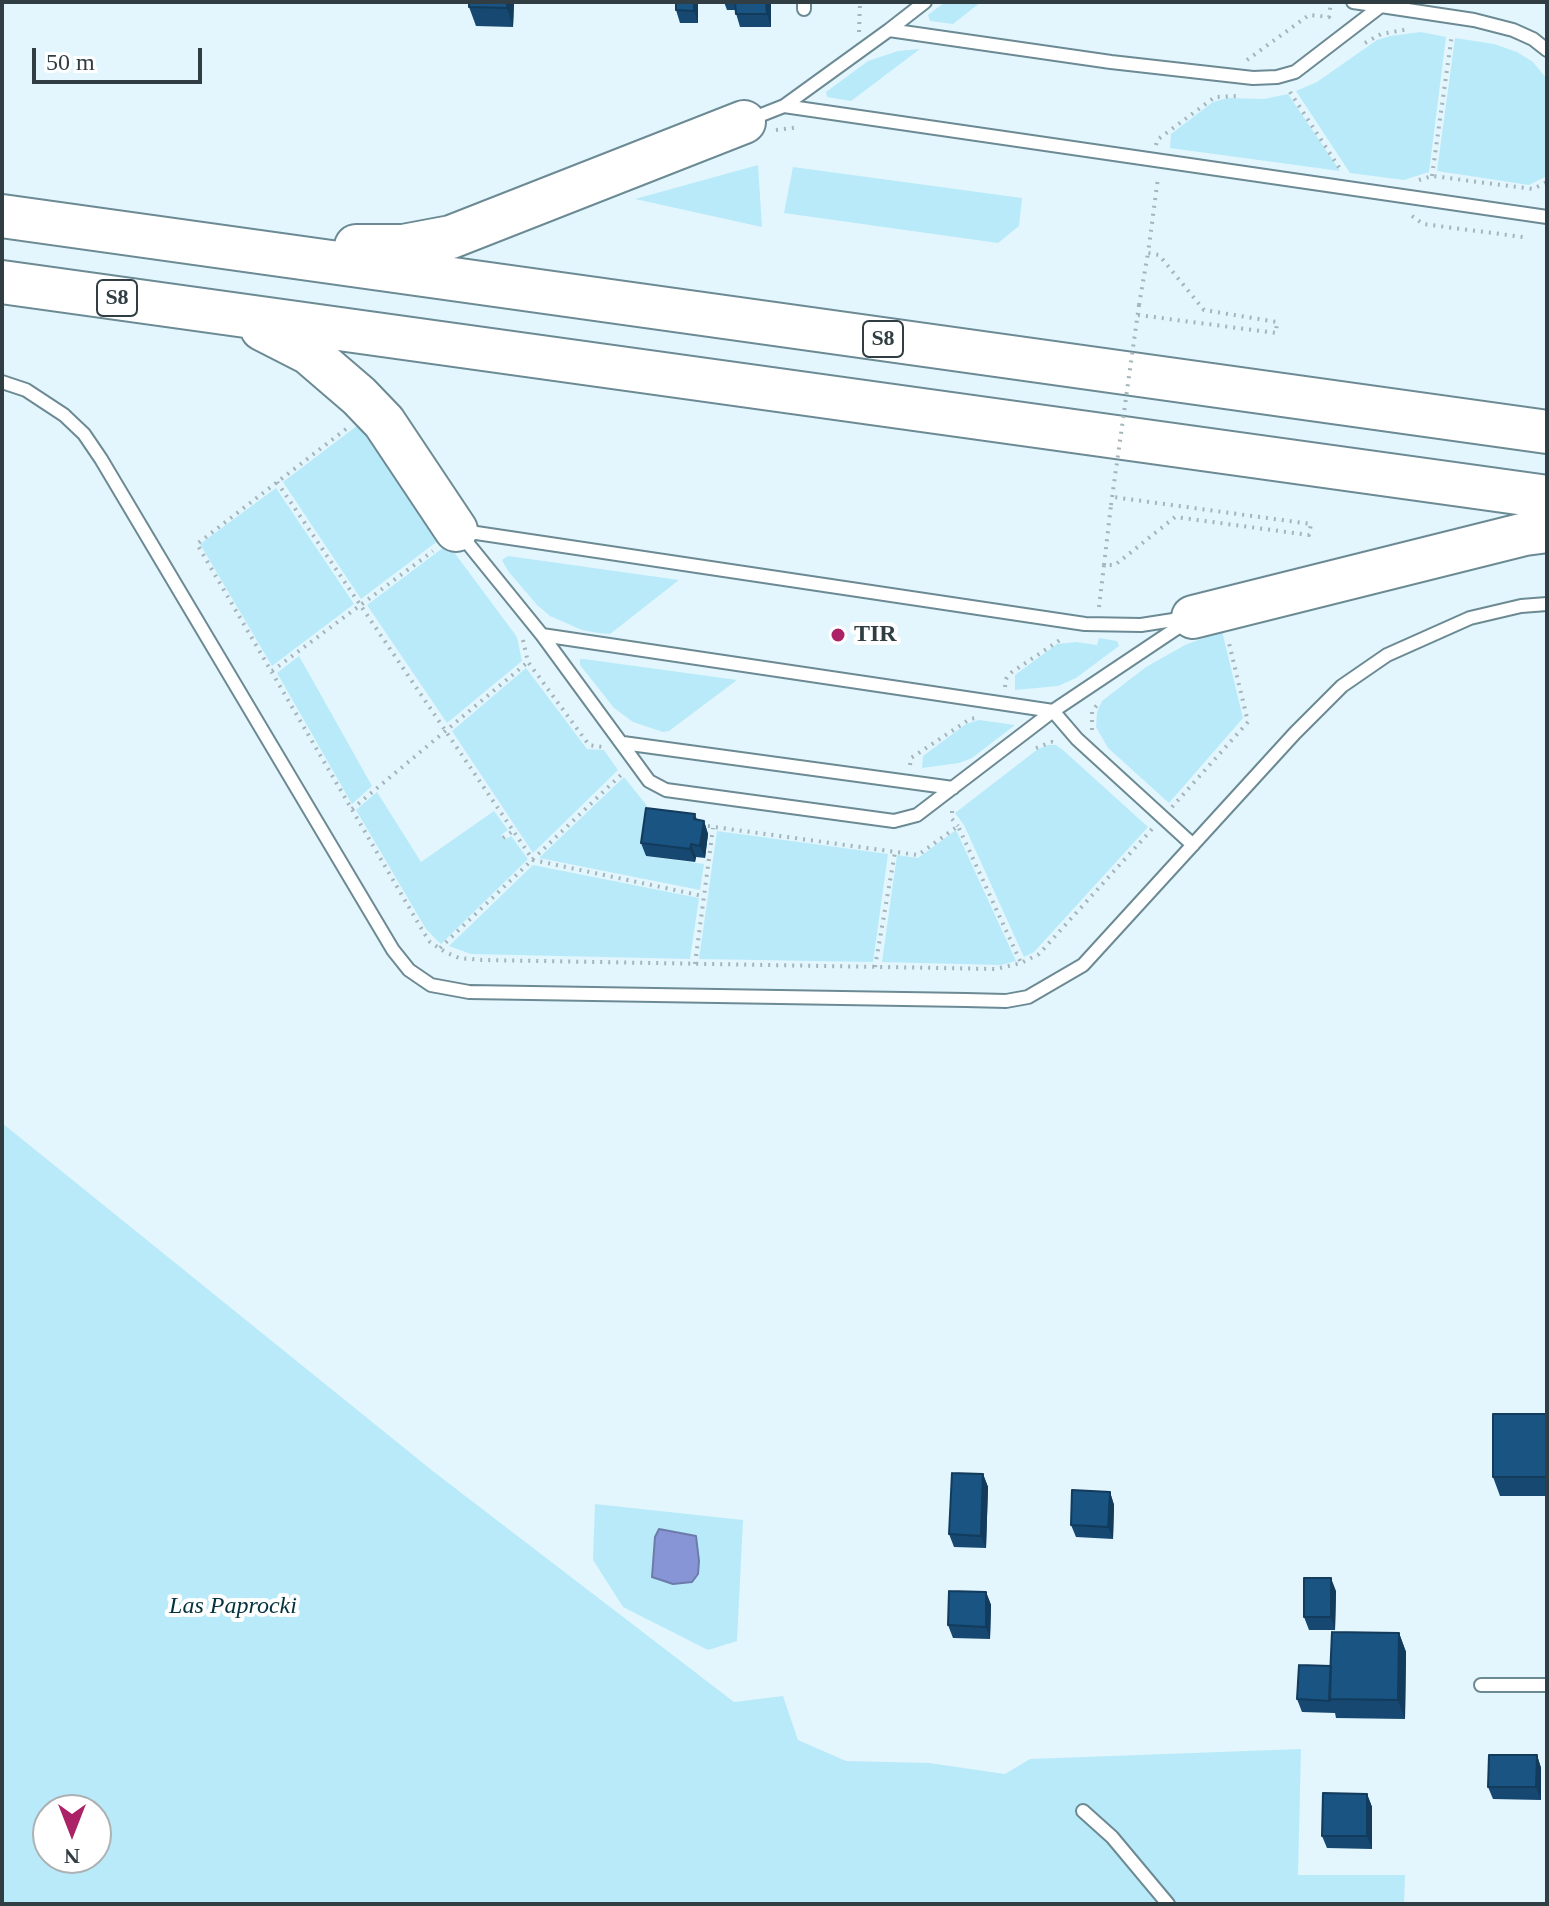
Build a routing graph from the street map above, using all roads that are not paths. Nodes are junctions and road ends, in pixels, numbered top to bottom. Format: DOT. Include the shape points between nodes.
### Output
graph roads {
  1 [pos="925,2"];
  2 [pos="1353,2"];
  3 [pos="1385,4"];
  4 [pos="889,30"];
  5 [pos="1547,50"];
  6 [pos="784,106"];
  7 [pos="744,122"];
  8 [pos="2,216"];
  9 [pos="1547,217"];
  10 [pos="219,247"];
  11 [pos="2,282"];
  12 [pos="233,314"];
  13 [pos="2,382"];
  14 [pos="1547,432"];
  15 [pos="1547,497"];
  16 [pos="1547,531"];
  17 [pos="446,539"];
  18 [pos="1547,604"];
  19 [pos="1209,622"];
  20 [pos="542,635"];
  21 [pos="1053,711"];
  22 [pos="623,743"];
  23 [pos="953,788"];
  24 [pos="1193,845"];
  25 [pos="1481,1685"];
  26 [pos="1547,1685"];
  27 [pos="1083,1811"];
  28 [pos="1168,1904"];
  1 -- 4 [label="lane"];
  2 -- 3 [label="lane"];
  3 -- 4 [label="lane" via="1295,72 1277,77 1111,62"];
  3 -- 5 [label="lane" via="1500,27"];
  4 -- 6 [label="lane"];
  6 -- 7 [label="lane"];
  6 -- 9 [label="lane"];
  7 -- 10 [label="highway" via="451,237 403,246"];
  8 -- 10 [label="highway, S8"];
  10 -- 14 [label="highway, S8"];
  11 -- 12 [label="highway, S8"];
  12 -- 15 [label="highway, S8"];
  12 -- 17 [label="highway" via="309,353 384,422"];
  13 -- 24 [label="lane" via="26,390 84,434 393,950 431,985 469,992 992,1001 1028,997 1083,965"];
  16 -- 19 [label="highway"];
  17 -- 19 [label="lane" via="1085,624"];
  17 -- 20 [label="lane"];
  18 -- 24 [label="lane" via="1470,618 1387,655 1342,686"];
  19 -- 21 [label="lane"];
  20 -- 21 [label="lane"];
  20 -- 22 [label="lane"];
  21 -- 23 [label="lane"];
  21 -- 24 [label="lane"];
  22 -- 23 [label="lane"];
  22 -- 23 [label="lane" via="649,781 666,790 894,821 917,815"];
  25 -- 26 [label="lane"];
  27 -- 28 [label="lane"];
}
